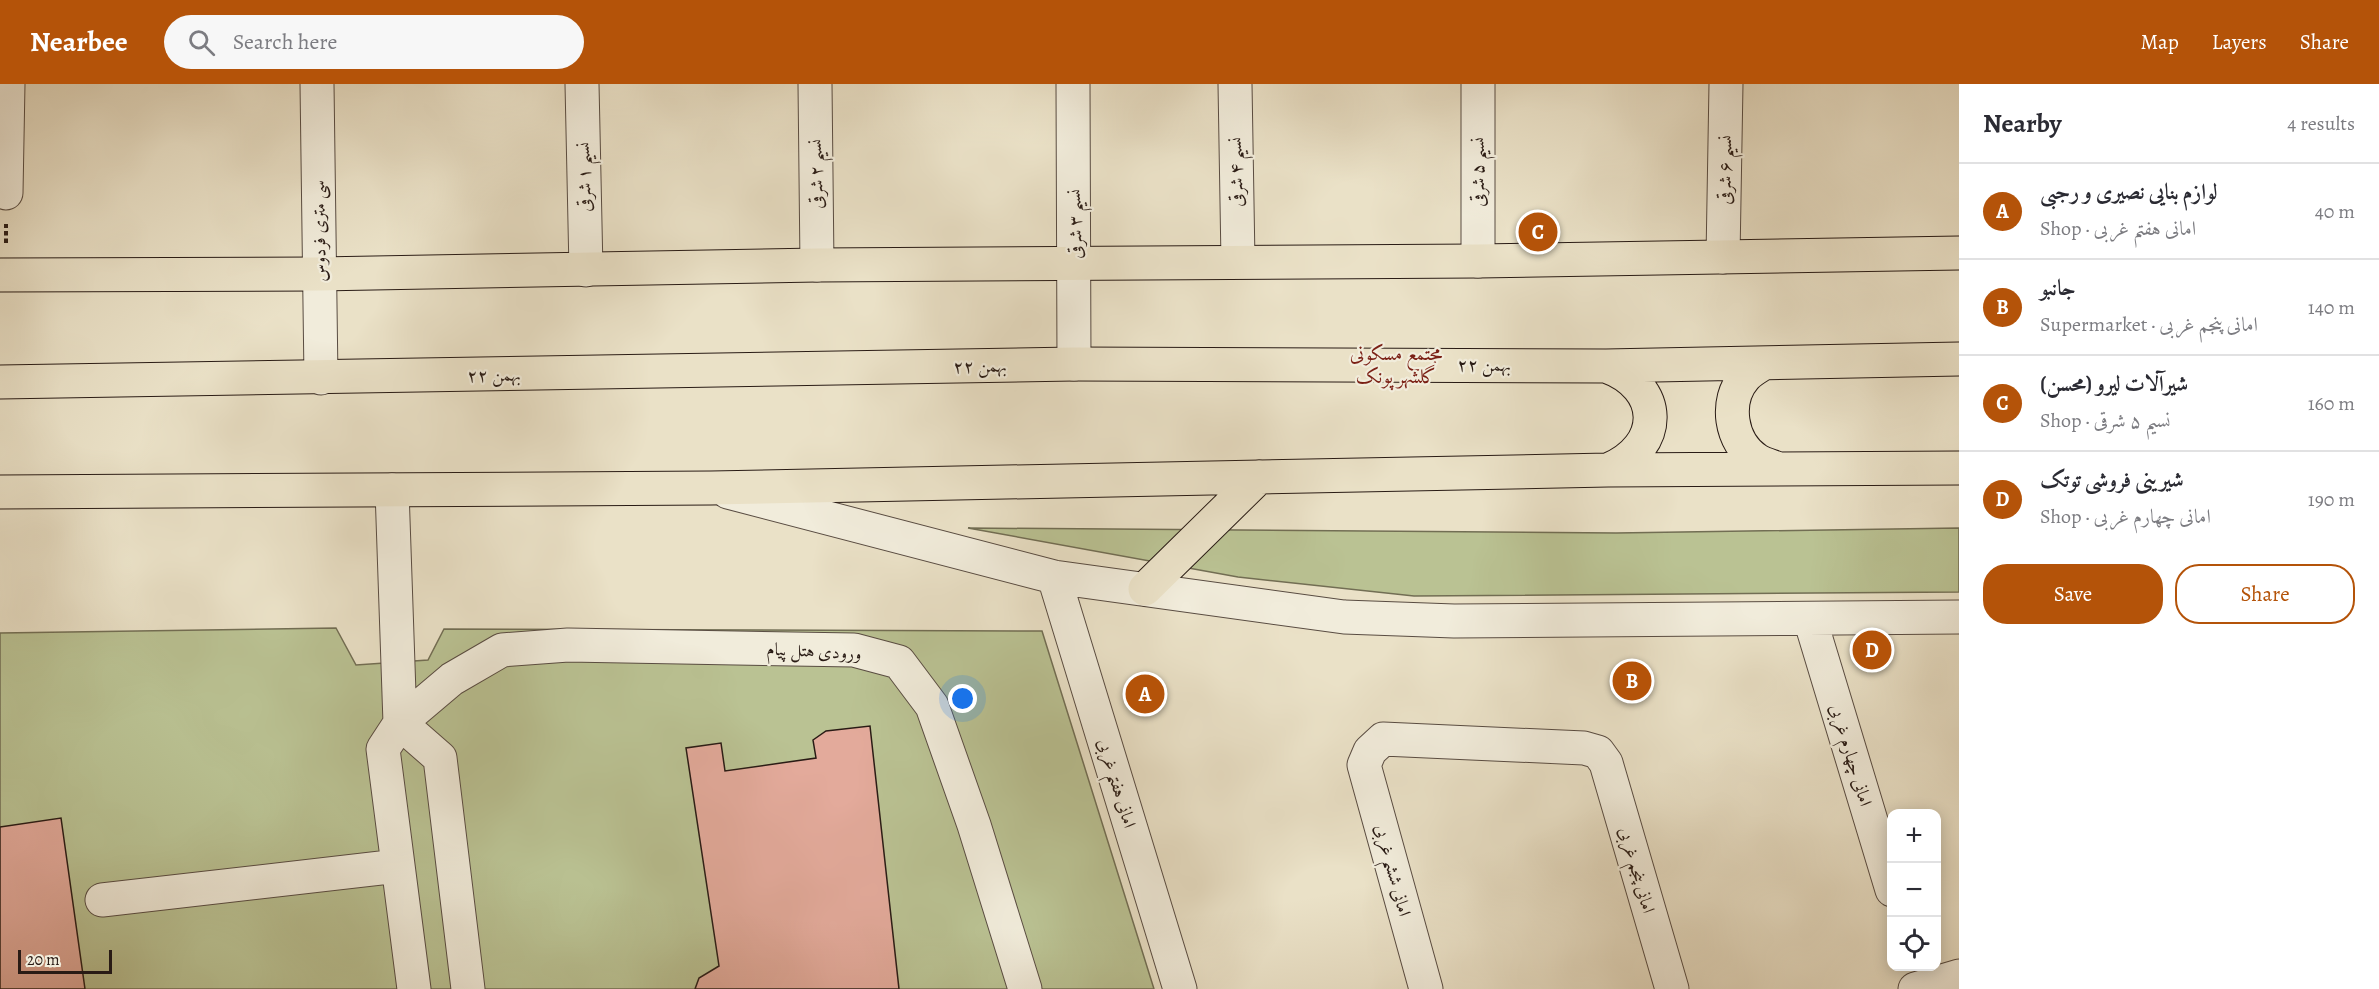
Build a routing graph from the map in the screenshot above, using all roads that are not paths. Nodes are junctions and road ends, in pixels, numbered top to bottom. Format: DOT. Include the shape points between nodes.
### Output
graph roads {
  1 [pos="8,84"];
  2 [pos="316,84"];
  3 [pos="582,84"];
  4 [pos="815,84"];
  5 [pos="1073,84"];
  6 [pos="1234,84"];
  7 [pos="1478,84"];
  8 [pos="1726,84"];
  9 [pos="6,193"];
  10 [pos="1959,253"];
  11 [pos="1723,257"];
  12 [pos="1238,261"];
  13 [pos="1478,261"];
  14 [pos="1075,263"];
  15 [pos="818,265"];
  16 [pos="586,270"];
  17 [pos="319,274"];
  18 [pos="3,275"];
  19 [pos="1959,359"];
  20 [pos="1764,363"];
  21 [pos="1074,364"];
  22 [pos="1605,366"];
  23 [pos="321,378"];
  24 [pos="0,382"];
  25 [pos="1959,468"];
  26 [pos="1779,469"];
  27 [pos="1608,470"];
  28 [pos="1259,477"];
  29 [pos="711,488"];
  30 [pos="392,490"];
  31 [pos="0,492"];
  32 [pos="1054,577"];
  33 [pos="1145,589"];
  34 [pos="1959,617"];
  35 [pos="1810,619"];
  36 [pos="400,723"];
  37 [pos="1598,752"];
  38 [pos="398,866"];
  39 [pos="1887,873"];
  40 [pos="102,900"];
  41 [pos="1959,976"];
  42 [pos="1918,983"];
  43 [pos="414,989"];
  44 [pos="468,989"];
  45 [pos="1025,989"];
  46 [pos="1180,989"];
  47 [pos="1426,989"];
  48 [pos="1672,989"];
  1 -- 9 [label="street"];
  2 -- 17 [label="street, سی متری فردوس"];
  3 -- 16 [label="street, نسیم ۱ شرقی"];
  4 -- 15 [label="street, نسیم ۲ شرقی"];
  5 -- 14 [label="street, نسیم ۳ شرقی"];
  6 -- 12 [label="street, نسیم ۴ شرقی"];
  7 -- 13 [label="street, نسیم ۵ شرقی"];
  8 -- 11 [label="street, نسیم ۶ شرقی"];
  10 -- 11 [label="main road"];
  11 -- 13 [label="main road"];
  12 -- 13 [label="main road"];
  12 -- 14 [label="main road"];
  14 -- 15 [label="main road"];
  14 -- 21 [label="street, نسیم ۳ شرقی"];
  15 -- 16 [label="main road"];
  16 -- 17 [label="main road"];
  17 -- 18 [label="main road"];
  17 -- 23 [label="street, سی متری فردوس"];
  19 -- 20 [label="main road, ۲۲ بهمن"];
  20 -- 22 [label="main road, ۲۲ بهمن"];
  20 -- 26 [label="main road" via="1745,377 1733,398 1732,421 1740,444 1757,460"];
  21 -- 22 [label="main road, ۲۲ بهمن"];
  21 -- 23 [label="main road, ۲۲ بهمن"];
  22 -- 27 [label="main road" via="1625,373 1640,387 1649,406 1649,428 1642,447 1627,462"];
  23 -- 24 [label="main road, ۲۲ بهمن"];
  25 -- 26 [label="main road"];
  26 -- 27 [label="main road"];
  27 -- 28 [label="main road"];
  28 -- 29 [label="main road"];
  28 -- 33 [label="main road"];
  29 -- 30 [label="main road"];
  29 -- 32 [label="street"];
  30 -- 31 [label="main road"];
  30 -- 36 [label="street"];
  32 -- 33 [label="street"];
  32 -- 46 [label="street, امانی هفتم غربی"];
  33 -- 35 [label="street" via="1344,617 1454,621"];
  34 -- 35 [label="street"];
  35 -- 39 [label="street, امانی چهارم غربی"];
  36 -- 38 [label="street, ورودی هتل پیام" via="383,750"];
  36 -- 44 [label="street" via="440,758"];
  36 -- 45 [label="street, ورودی هتل پیام" via="452,679 502,650 568,645 854,650 899,662 932,706"];
  37 -- 47 [label="street, امانی ششم غربی" via="1584,748 1383,739 1370,751 1364,765"];
  37 -- 48 [label="street, امانی پنجم غربی" via="1606,763"];
  38 -- 40 [label="street"];
  38 -- 43 [label="street, ورودی هتل پیام"];
  41 -- 42 [label="street"];
}
